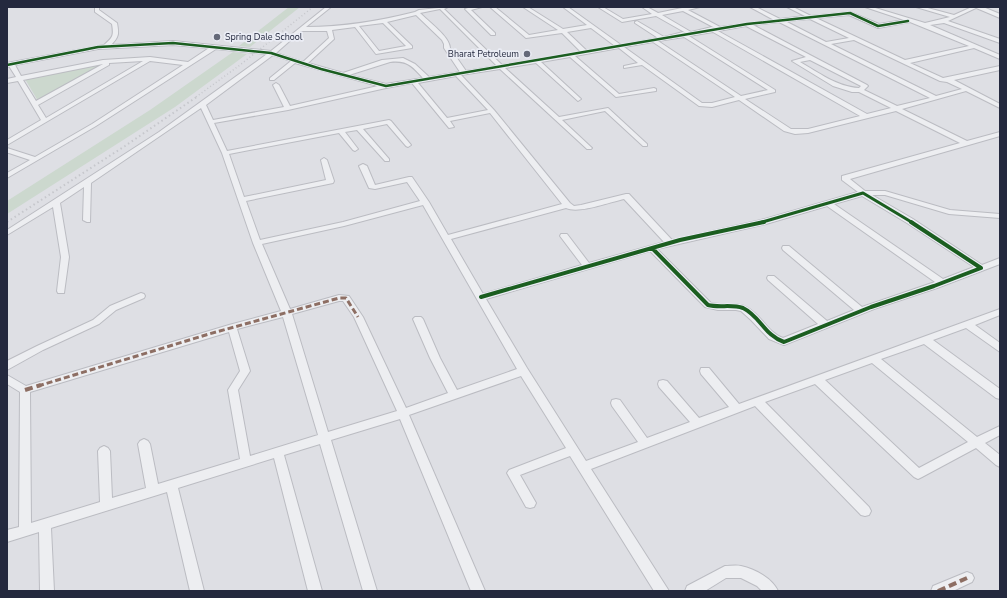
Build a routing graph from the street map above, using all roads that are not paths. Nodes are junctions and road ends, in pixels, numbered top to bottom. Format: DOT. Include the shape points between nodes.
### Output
graph roads {
  1 [pos="97,7"];
  2 [pos="329,7"];
  3 [pos="447,7"];
  4 [pos="480,7"];
  5 [pos="492,7"];
  6 [pos="525,7"];
  7 [pos="565,7"];
  8 [pos="600,7"];
  9 [pos="644,7"];
  10 [pos="698,7"];
  11 [pos="752,7"];
  12 [pos="789,7"];
  13 [pos="867,7"];
  14 [pos="918,7"];
  15 [pos="976,7"];
  16 [pos="441,8"];
  17 [pos="465,8"];
  18 [pos="682,8"];
  19 [pos="417,13"];
  20 [pos="658,14"];
  21 [pos="810,16"];
  22 [pos="953,16"];
  23 [pos="1000,16"];
  24 [pos="779,20"];
  25 [pos="384,21"];
  26 [pos="908,21"];
  27 [pos="944,21"];
  28 [pos="637,22"];
  29 [pos="747,24"];
  30 [pos="356,25"];
  31 [pos="925,25"];
  32 [pos="592,26"];
  33 [pos="301,29"];
  34 [pos="329,29"];
  35 [pos="715,29"];
  36 [pos="564,32"];
  37 [pos="689,33"];
  38 [pos="493,34"];
  39 [pos="683,34"];
  40 [pos="662,38"];
  41 [pos="856,38"];
  42 [pos="653,40"];
  43 [pos="1000,42"];
  44 [pos="827,43"];
  45 [pos="104,46"];
  46 [pos="975,46"];
  47 [pos="215,47"];
  48 [pos="620,47"];
  49 [pos="378,53"];
  50 [pos="586,53"];
  51 [pos="271,54"];
  52 [pos="571,55"];
  53 [pos="1000,57"];
  54 [pos="810,58"];
  55 [pos="150,60"];
  56 [pos="111,61"];
  57 [pos="294,61"];
  58 [pos="386,61"];
  59 [pos="537,61"];
  60 [pos="906,62"];
  61 [pos="644,63"];
  62 [pos="189,64"];
  63 [pos="304,64"];
  64 [pos="9,65"];
  65 [pos="626,67"];
  66 [pos="502,68"];
  67 [pos="1000,68"];
  68 [pos="993,70"];
  69 [pos="1000,72"];
  70 [pos="461,74"];
  71 [pos="343,75"];
  72 [pos="20,78"];
  73 [pos="272,79"];
  74 [pos="427,79"];
  75 [pos="948,80"];
  76 [pos="7,81"];
  77 [pos="414,82"];
  78 [pos="276,85"];
  79 [pos="386,86"];
  80 [pos="965,88"];
  81 [pos="654,90"];
  82 [pos="860,90"];
  83 [pos="740,98"];
  84 [pos="935,98"];
  85 [pos="578,99"];
  86 [pos="35,104"];
  87 [pos="202,104"];
  88 [pos="1000,106"];
  89 [pos="288,108"];
  90 [pos="895,108"];
  91 [pos="492,111"];
  92 [pos="865,116"];
  93 [pos="558,119"];
  94 [pos="44,120"];
  95 [pos="445,120"];
  96 [pos="211,122"];
  97 [pos="358,127"];
  98 [pos="451,127"];
  99 [pos="341,131"];
  100 [pos="998,136"];
  101 [pos="7,142"];
  102 [pos="967,144"];
  103 [pos="408,145"];
  104 [pos="645,145"];
  105 [pos="589,148"];
  106 [pos="355,149"];
  107 [pos="7,150"];
  108 [pos="225,153"];
  109 [pos="36,159"];
  110 [pos="324,160"];
  111 [pos="387,160"];
  112 [pos="363,166"];
  113 [pos="7,176"];
  114 [pos="88,183"];
  115 [pos="863,193"];
  116 [pos="242,200"];
  117 [pos="425,202"];
  118 [pos="56,203"];
  119 [pos="828,203"];
  120 [pos="567,205"];
  121 [pos="1000,216"];
  122 [pos="87,220"];
  123 [pos="7,233"];
  124 [pos="564,236"];
  125 [pos="446,238"];
  126 [pos="670,243"];
  127 [pos="257,244"];
  128 [pos="652,248"];
  129 [pos="786,248"];
  130 [pos="1000,261"];
  131 [pos="588,267"];
  132 [pos="982,268"];
  133 [pos="771,278"];
  134 [pos="942,283"];
  135 [pos="61,291"];
  136 [pos="141,296"];
  137 [pos="481,297"];
  138 [pos="861,311"];
  139 [pos="1000,312"];
  140 [pos="287,313"];
  141 [pos="418,319"];
  142 [pos="967,324"];
  143 [pos="824,325"];
  144 [pos="232,327"];
  145 [pos="924,339"];
  146 [pos="1000,348"];
  147 [pos="873,358"];
  148 [pos="7,366"];
  149 [pos="523,370"];
  150 [pos="705,371"];
  151 [pos="7,379"];
  152 [pos="817,379"];
  153 [pos="664,384"];
  154 [pos="25,390"];
  155 [pos="454,395"];
  156 [pos="1000,395"];
  157 [pos="757,401"];
  158 [pos="616,403"];
  159 [pos="736,408"];
  160 [pos="403,413"];
  161 [pos="697,423"];
  162 [pos="1000,430"];
  163 [pos="324,438"];
  164 [pos="975,442"];
  165 [pos="645,443"];
  166 [pos="144,444"];
  167 [pos="573,450"];
  168 [pos="104,451"];
  169 [pos="278,453"];
  170 [pos="1000,462"];
  171 [pos="246,463"];
  172 [pos="583,467"];
  173 [pos="172,486"];
  174 [pos="153,491"];
  175 [pos="530,503"];
  176 [pos="106,506"];
  177 [pos="865,511"];
  178 [pos="46,524"];
  179 [pos="25,530"];
  180 [pos="7,536"];
  181 [pos="967,578"];
  182 [pos="48,591"];
  183 [pos="197,591"];
  184 [pos="315,591"];
  185 [pos="370,591"];
  186 [pos="478,591"];
  187 [pos="662,591"];
  188 [pos="692,591"];
  189 [pos="771,591"];
  190 [pos="938,591"];
  1 -- 45 [label="street" via="96,10 114,23 116,33 115,38"];
  2 -- 33 [label="street"];
  3 -- 16 [label="street"];
  4 -- 17 [label="street"];
  5 -- 36 [label="street" via="528,37"];
  6 -- 36 [label="street"];
  7 -- 32 [label="street"];
  8 -- 20 [label="street" via="622,21"];
  9 -- 20 [label="street"];
  10 -- 18 [label="street"];
  11 -- 24 [label="street"];
  12 -- 21 [label="street"];
  13 -- 26 [label="street"];
  14 -- 22 [label="street"];
  15 -- 22 [label="street"];
  15 -- 23 [label="street"];
  16 -- 19 [label="street"];
  16 -- 66 [label="street"];
  17 -- 38 [label="street"];
  18 -- 20 [label="street"];
  18 -- 35 [label="street"];
  19 -- 25 [label="street"];
  19 -- 70 [label="street" via="444,39"];
  20 -- 37 [label="street"];
  21 -- 24 [label="street"];
  21 -- 26 [label="street" via="850,13 878,26"];
  21 -- 41 [label="street"];
  22 -- 27 [label="street"];
  24 -- 29 [label="street"];
  24 -- 44 [label="street"];
  25 -- 30 [label="street"];
  25 -- 49 [label="street" via="410,47"];
  26 -- 31 [label="street"];
  27 -- 31 [label="street"];
  27 -- 43 [label="street"];
  28 -- 40 [label="street"];
  29 -- 35 [label="street"];
  29 -- 54 [label="street"];
  30 -- 34 [label="street"];
  30 -- 49 [label="street"];
  31 -- 46 [label="street"];
  32 -- 36 [label="street"];
  32 -- 48 [label="street"];
  33 -- 34 [label="street"];
  33 -- 51 [label="street"];
  34 -- 63 [label="street" via="332,38"];
  35 -- 37 [label="street"];
  35 -- 92 [label="street"];
  36 -- 50 [label="street"];
  37 -- 39 [label="street"];
  39 -- 40 [label="street"];
  39 -- 83 [label="street" via="773,92"];
  40 -- 42 [label="street"];
  41 -- 44 [label="street"];
  41 -- 60 [label="street"];
  42 -- 48 [label="street"];
  42 -- 83 [label="street"];
  44 -- 84 [label="street"];
  45 -- 47 [label="street" via="173,43"];
  45 -- 64 [label="street"];
  46 -- 53 [label="street"];
  46 -- 60 [label="street"];
  47 -- 51 [label="street"];
  47 -- 62 [label="street"];
  48 -- 50 [label="street"];
  48 -- 61 [label="street"];
  49 -- 58 [label="street"];
  50 -- 52 [label="street"];
  51 -- 57 [label="street"];
  51 -- 87 [label="street"];
  52 -- 59 [label="street"];
  52 -- 81 [label="street" via="618,96"];
  54 -- 82 [label="street" via="865,86"];
  54 -- 82 [label="street" via="795,61 843,88"];
  55 -- 56 [label="street"];
  55 -- 62 [label="street"];
  55 -- 94 [label="street"];
  56 -- 72 [label="street"];
  56 -- 86 [label="street"];
  57 -- 63 [label="street"];
  57 -- 73 [label="street"];
  58 -- 71 [label="street"];
  58 -- 74 [label="street" via="404,60"];
  59 -- 66 [label="street"];
  59 -- 85 [label="street"];
  60 -- 75 [label="street" via="942,80"];
  61 -- 65 [label="street"];
  61 -- 83 [label="street" via="702,105"];
  62 -- 109 [label="street"];
  63 -- 71 [label="street"];
  64 -- 72 [label="street"];
  66 -- 70 [label="street"];
  66 -- 93 [label="street"];
  67 -- 68 [label="street"];
  68 -- 69 [label="street"];
  68 -- 75 [label="street"];
  70 -- 74 [label="street"];
  70 -- 91 [label="street"];
  71 -- 79 [label="street"];
  72 -- 76 [label="street"];
  72 -- 86 [label="street"];
  74 -- 77 [label="street"];
  75 -- 80 [label="street"];
  77 -- 79 [label="street"];
  77 -- 95 [label="street"];
  78 -- 89 [label="street"];
  79 -- 89 [label="street"];
  80 -- 84 [label="street" via="963,91"];
  80 -- 88 [label="street"];
  82 -- 90 [label="street"];
  83 -- 92 [label="street" via="786,130 795,133"];
  84 -- 90 [label="street"];
  86 -- 94 [label="street"];
  87 -- 96 [label="street"];
  87 -- 114 [label="street"];
  89 -- 96 [label="street"];
  90 -- 92 [label="street"];
  90 -- 102 [label="street"];
  91 -- 95 [label="street"];
  91 -- 120 [label="street"];
  93 -- 104 [label="street" via="606,109"];
  93 -- 105 [label="street"];
  94 -- 101 [label="street"];
  95 -- 98 [label="street"];
  96 -- 108 [label="street"];
  97 -- 99 [label="street"];
  97 -- 103 [label="street" via="389,122"];
  97 -- 111 [label="street"];
  99 -- 106 [label="street"];
  99 -- 108 [label="street"];
  100 -- 102 [label="street"];
  102 -- 115 [label="street" via="845,178"];
  107 -- 109 [label="street"];
  108 -- 116 [label="street"];
  109 -- 113 [label="street"];
  110 -- 116 [label="street" via="330,181"];
  112 -- 117 [label="street" via="372,186 409,179"];
  114 -- 118 [label="street"];
  114 -- 122 [label="street"];
  115 -- 119 [label="street"];
  115 -- 121 [label="street" via="885,193 949,212"];
  115 -- 132 [label="street"];
  116 -- 127 [label="street"];
  117 -- 125 [label="street"];
  117 -- 127 [label="street"];
  118 -- 123 [label="street"];
  118 -- 135 [label="street" via="65,257"];
  119 -- 126 [label="street" via="764,222"];
  119 -- 134 [label="street"];
  120 -- 125 [label="street"];
  120 -- 126 [label="street" via="573,208 581,207 626,196"];
  124 -- 131 [label="street"];
  125 -- 137 [label="street"];
  126 -- 128 [label="street"];
  127 -- 140 [label="street"];
  128 -- 131 [label="street"];
  128 -- 143 [label="street" via="708,305 717,308 743,308 776,339 787,341"];
  129 -- 138 [label="street"];
  130 -- 132 [label="street"];
  131 -- 137 [label="street"];
  132 -- 134 [label="street"];
  133 -- 143 [label="street"];
  134 -- 138 [label="street"];
  136 -- 148 [label="street" via="114,308 96,322"];
  137 -- 149 [label="street"];
  138 -- 143 [label="street"];
  139 -- 142 [label="street"];
  140 -- 144 [label="street"];
  140 -- 160 [label="street" via="346,298 358,317"];
  140 -- 163 [label="street"];
  141 -- 155 [label="street"];
  142 -- 145 [label="street"];
  142 -- 146 [label="street"];
  144 -- 154 [label="street"];
  144 -- 171 [label="street" via="245,371 233,390"];
  145 -- 147 [label="street"];
  145 -- 156 [label="street"];
  147 -- 152 [label="street"];
  147 -- 164 [label="street"];
  149 -- 155 [label="street"];
  149 -- 167 [label="street"];
  150 -- 159 [label="street"];
  151 -- 154 [label="street"];
  152 -- 157 [label="street"];
  152 -- 164 [label="street" via="918,474"];
  153 -- 161 [label="street"];
  154 -- 179 [label="street"];
  155 -- 160 [label="street"];
  157 -- 159 [label="street"];
  157 -- 177 [label="street"];
  158 -- 165 [label="street"];
  159 -- 161 [label="street"];
  160 -- 163 [label="street"];
  160 -- 186 [label="street"];
  161 -- 165 [label="street"];
  162 -- 164 [label="street"];
  163 -- 169 [label="street"];
  163 -- 185 [label="street"];
  164 -- 170 [label="street"];
  165 -- 172 [label="street"];
  166 -- 174 [label="street"];
  167 -- 172 [label="street"];
  167 -- 175 [label="street" via="513,473"];
  168 -- 176 [label="street"];
  169 -- 171 [label="street"];
  169 -- 184 [label="street"];
  171 -- 173 [label="street"];
  172 -- 187 [label="street"];
  173 -- 174 [label="street"];
  173 -- 183 [label="street"];
  174 -- 176 [label="street"];
  176 -- 178 [label="street"];
  178 -- 179 [label="street"];
  178 -- 182 [label="street"];
  179 -- 180 [label="street"];
  181 -- 190 [label="street"];
  188 -- 189 [label="street" via="725,572 741,572 762,581"];
}
